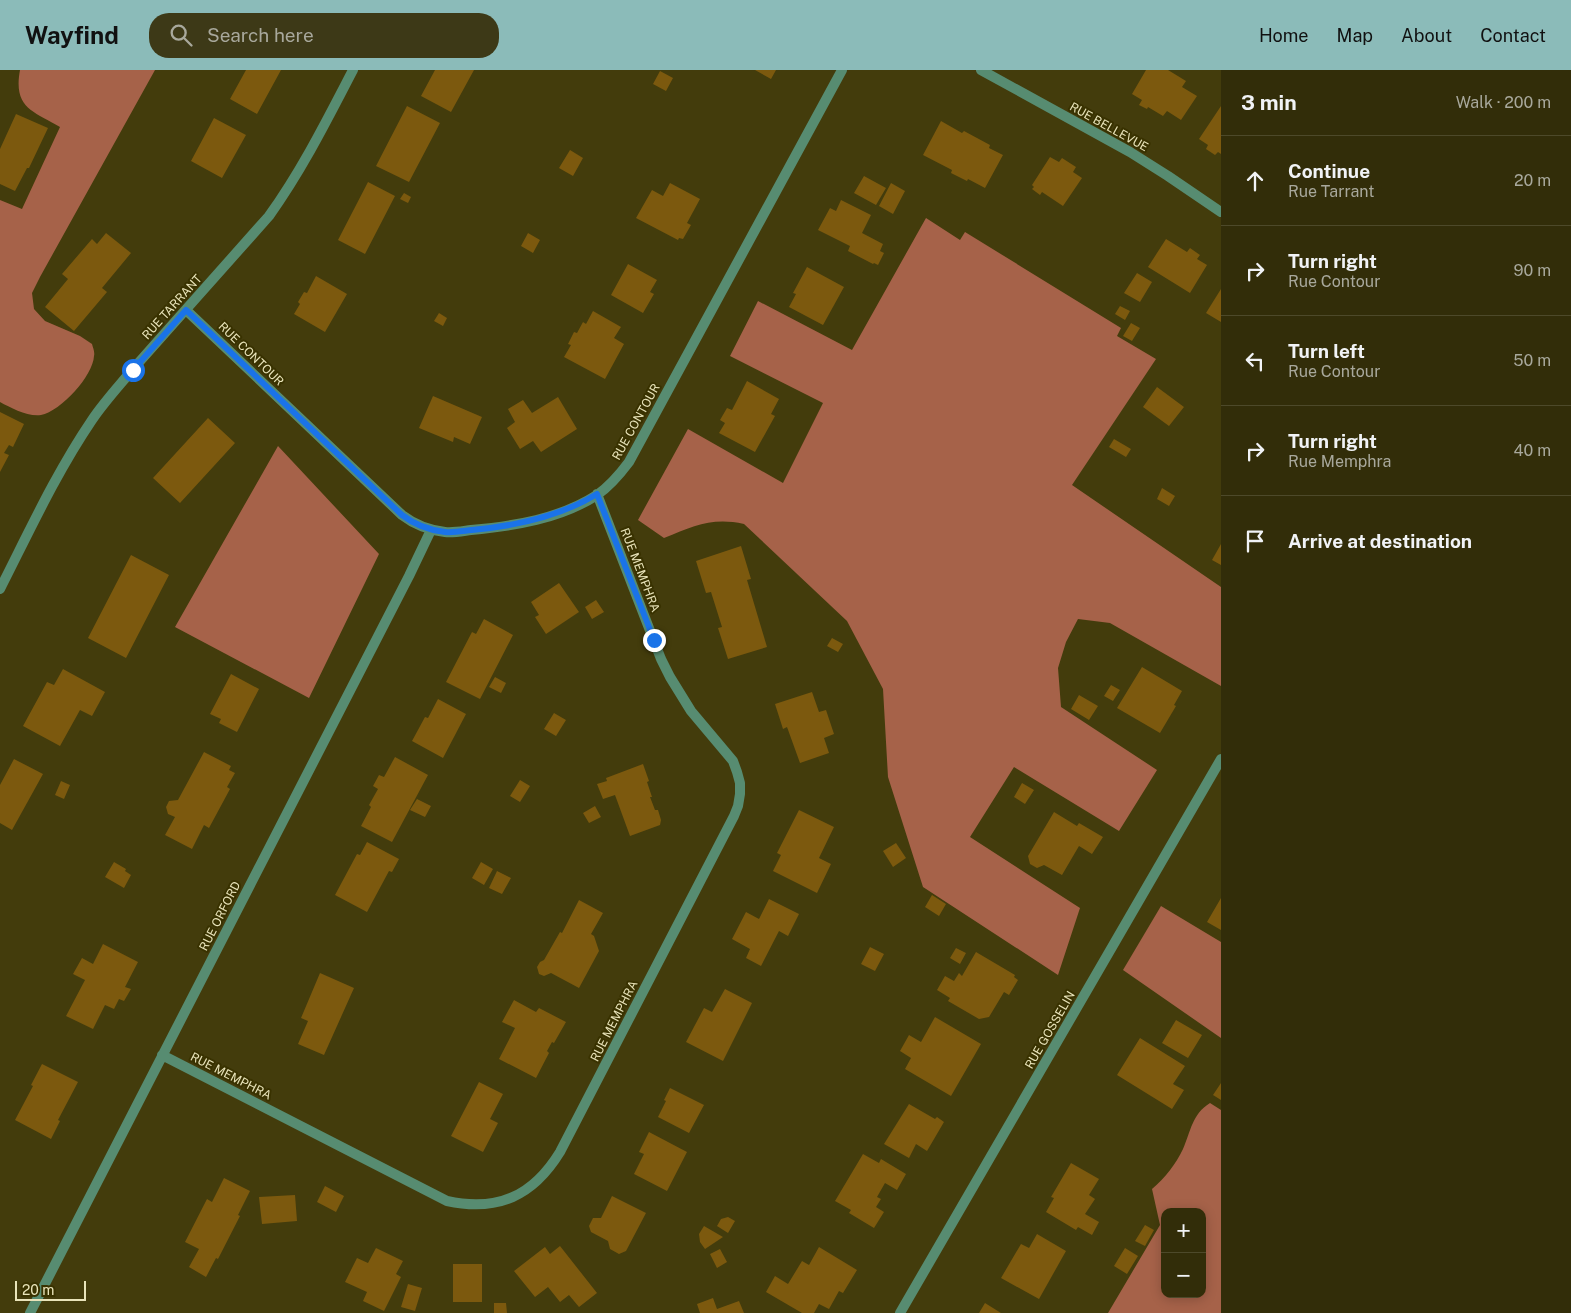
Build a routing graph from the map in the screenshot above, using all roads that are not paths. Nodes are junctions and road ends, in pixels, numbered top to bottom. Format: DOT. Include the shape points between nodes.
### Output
graph roads {
  1 [pos="353,70"];
  2 [pos="842,70"];
  3 [pos="981,70"];
  4 [pos="1221,212"];
  5 [pos="186,310"];
  6 [pos="597,494"];
  7 [pos="431,530"];
  8 [pos="0,589"];
  9 [pos="1221,759"];
  10 [pos="162,1055"];
  11 [pos="30,1313"];
  12 [pos="900,1313"];
  1 -- 5 [label="street, RUE TARRANT" via="288,189 248,241"];
  2 -- 6 [label="street, RUE CONTOUR" via="629,462"];
  3 -- 4 [label="street, RUE BELLEVUE" via="1130,152"];
  5 -- 7 [label="street, RUE CONTOUR" via="402,515"];
  5 -- 8 [label="street, RUE TARRANT" via="92,420 59,475"];
  6 -- 7 [label="street, RUE CONTOUR" via="562,512 517,524 447,533"];
  6 -- 10 [label="street, RUE MEMPHRA" via="661,659 680,694 732,761 738,772 740,794 734,816 550,1168 537,1182 504,1201 466,1205 447,1201"];
  7 -- 10 [label="street, RUE ORFORD"];
  9 -- 12 [label="street, RUE GOSSELIN"];
  10 -- 11 [label="street, RUE ORFORD"];
}
